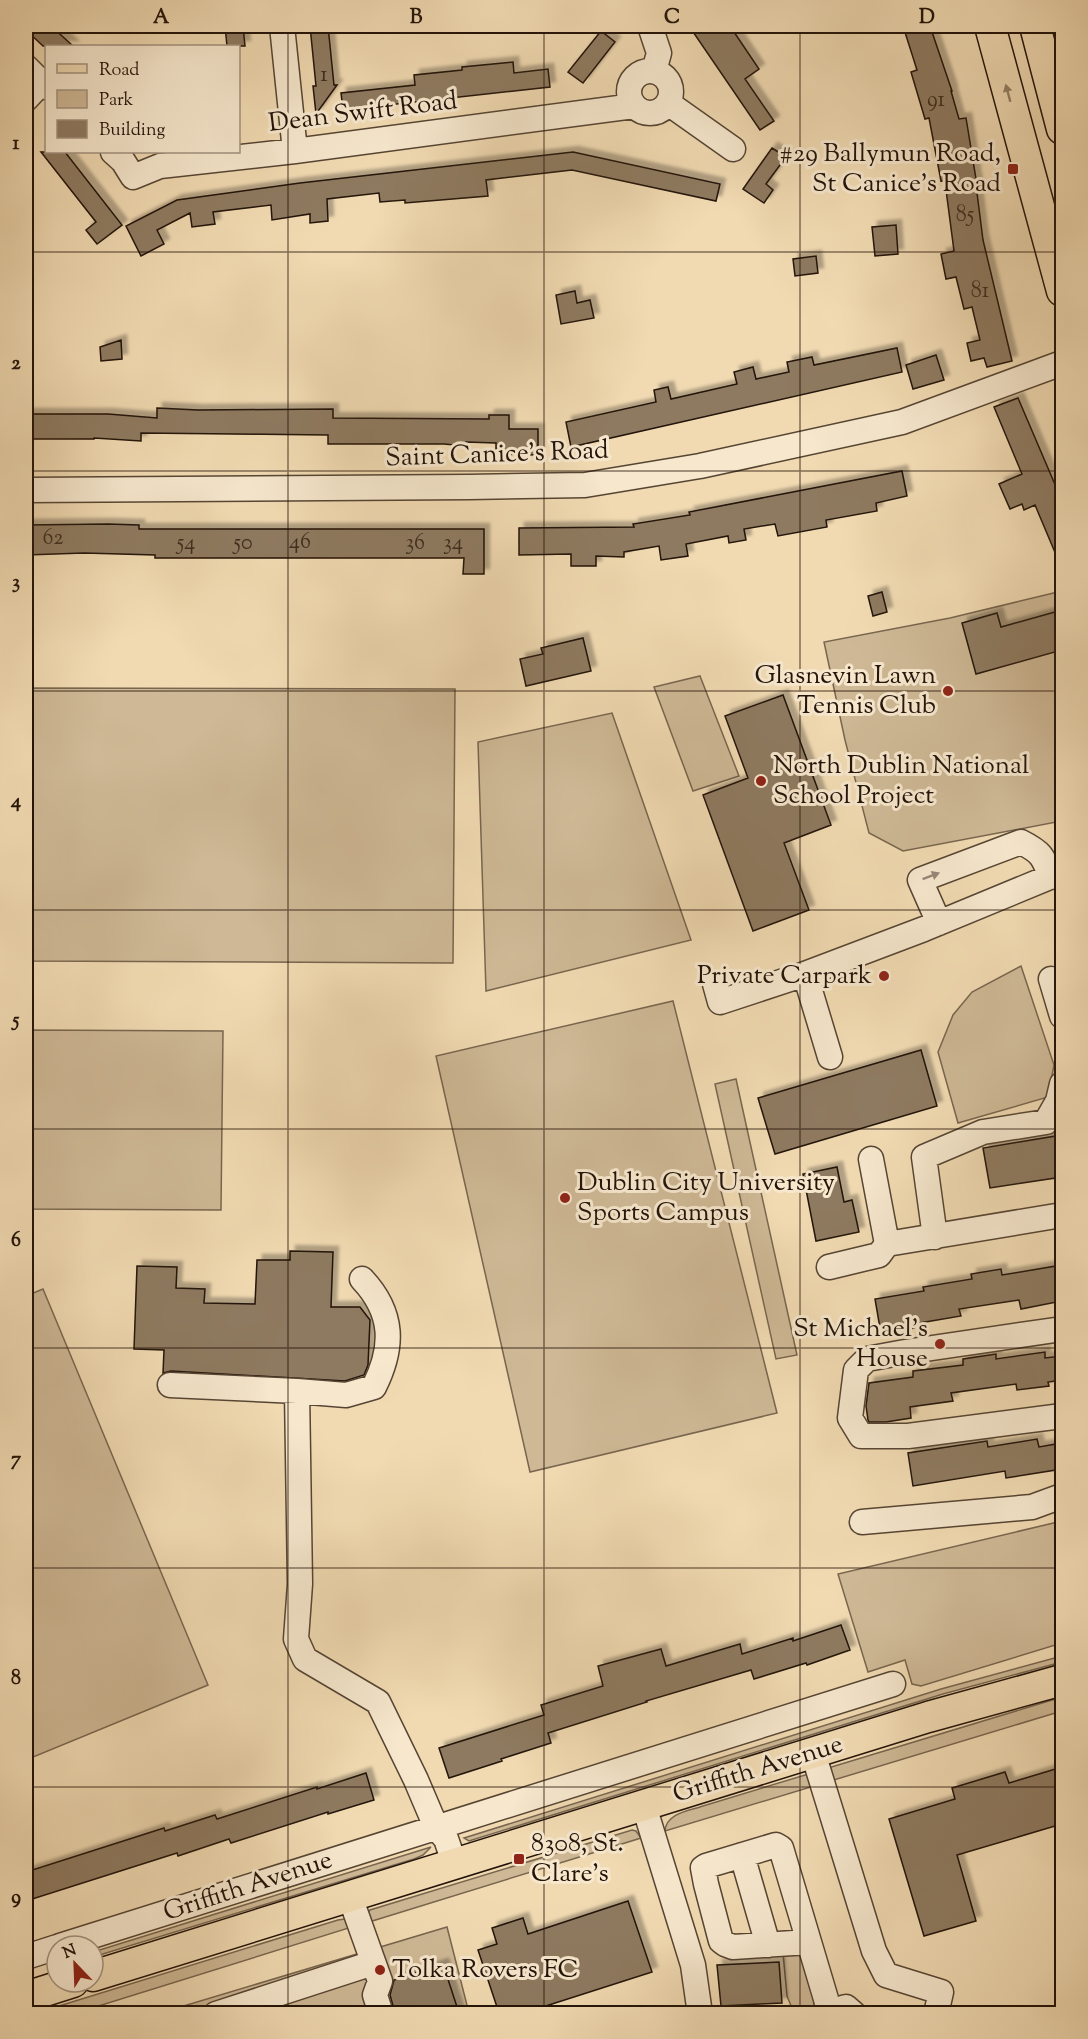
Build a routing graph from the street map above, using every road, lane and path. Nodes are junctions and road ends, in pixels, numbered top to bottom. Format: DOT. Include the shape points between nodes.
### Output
graph roads {
  1 [pos="282,26"];
  2 [pos="650,26"];
  3 [pos="990,26"];
  4 [pos="1035,26"];
  5 [pos="654,71"];
  6 [pos="668,103"];
  7 [pos="634,106"];
  8 [pos="1062,129"];
  9 [pos="733,149"];
  10 [pos="295,151"];
  11 [pos="114,153"];
  12 [pos="1062,291"];
  13 [pos="1062,363"];
  14 [pos="26,490"];
  15 [pos="1057,874"];
  16 [pos="939,923"];
  17 [pos="805,974"];
  18 [pos="1051,979"];
  19 [pos="715,984"];
  20 [pos="1062,1016"];
  21 [pos="830,1057"];
  22 [pos="1062,1084"];
  23 [pos="871,1159"];
  24 [pos="1062,1215"];
  25 [pos="935,1237"];
  26 [pos="887,1244"];
  27 [pos="829,1267"];
  28 [pos="362,1279"];
  29 [pos="1062,1329"];
  30 [pos="170,1385"];
  31 [pos="297,1390"];
  32 [pos="1062,1416"];
  33 [pos="1062,1496"];
  34 [pos="862,1522"];
  35 [pos="1062,1680"];
  36 [pos="893,1684"];
  37 [pos="813,1753"];
  38 [pos="644,1806"];
  39 [pos="436,1827"];
  40 [pos="741,1855"];
  41 [pos="455,1864"];
  42 [pos="350,1897"];
  43 [pos="96,1934"];
  44 [pos="809,1942"];
  45 [pos="768,1945"];
  46 [pos="45,1950"];
  47 [pos="26,1957"];
  48 [pos="373,1963"];
  49 [pos="105,1972"];
  50 [pos="45,1991"];
  51 [pos="26,1997"];
  52 [pos="216,2013"];
  53 [pos="381,2013"];
  54 [pos="700,2013"];
  55 [pos="829,2013"];
  56 [pos="854,2013"];
  57 [pos="936,2013"];
  1 -- 10 [label="street"];
  2 -- 5 [label="street" via="659,53"];
  12 -- 3 [label="main road, one-way"];
  4 -- 8 [label="main road"];
  5 -- 6 [label="street" via="670,83"];
  5 -- 7 [label="street" via="642,72 630,84"];
  6 -- 7 [label="street" via="650,113"];
  6 -- 9 [label="street"];
  7 -- 10 [label="street, Dean Swift Road"];
  10 -- 11 [label="street, Dean Swift Road" via="160,166 133,177"];
  13 -- 14 [label="street, Saint Canice's Road" via="902,422 700,466 585,485"];
  15 -- 16 [label="street"];
  16 -- 15 [label="street, one-way" via="920,880 1021,842 1036,849"];
  16 -- 17 [label="street"];
  17 -- 19 [label="street" via="720,1002"];
  17 -- 21 [label="street"];
  18 -- 20 [label="street"];
  22 -- 25 [label="street" via="1046,1122 983,1132 924,1157"];
  23 -- 26 [label="street"];
  24 -- 25 [label="street"];
  25 -- 26 [label="street"];
  26 -- 27 [label="street" via="879,1255"];
  28 -- 31 [label="street" via="374,1292 389,1341 384,1367 374,1387 346,1395"];
  29 -- 32 [label="street" via="867,1359 856,1370 850,1418 861,1436 908,1437"];
  30 -- 31 [label="street"];
  31 -- 39 [label="street" via="300,1584 296,1639 305,1659 378,1702"];
  33 -- 34 [label="street" via="1032,1507"];
  35 -- 37 [label="main road, Griffith Avenue"];
  36 -- 39 [label="street, Griffith Avenue"];
  37 -- 38 [label="main road, Griffith Avenue"];
  37 -- 57 [label="street" via="874,1951 886,1976 941,1992"];
  38 -- 41 [label="main road, Griffith Avenue"];
  38 -- 54 [label="street" via="693,1965"];
  39 -- 41 [label="street" via="446,1839"];
  39 -- 43 [label="street, Griffith Avenue"];
  40 -- 44 [label="street" via="776,1845 781,1848"];
  40 -- 45 [label="street"];
  40 -- 45 [label="street" via="704,1868 722,1941 733,1947"];
  41 -- 42 [label="main road, Griffith Avenue"];
  42 -- 48 [label="street"];
  42 -- 49 [label="main road, Griffith Avenue"];
  44 -- 45 [label="street"];
  44 -- 55 [label="street"];
  46 -- 47 [label="street, Griffith Avenue"];
  48 -- 52 [label="street"];
  48 -- 53 [label="street" via="380,1981 375,1995"];
  50 -- 51 [label="main road"];
  55 -- 56 [label="street" via="846,2007"];
}
